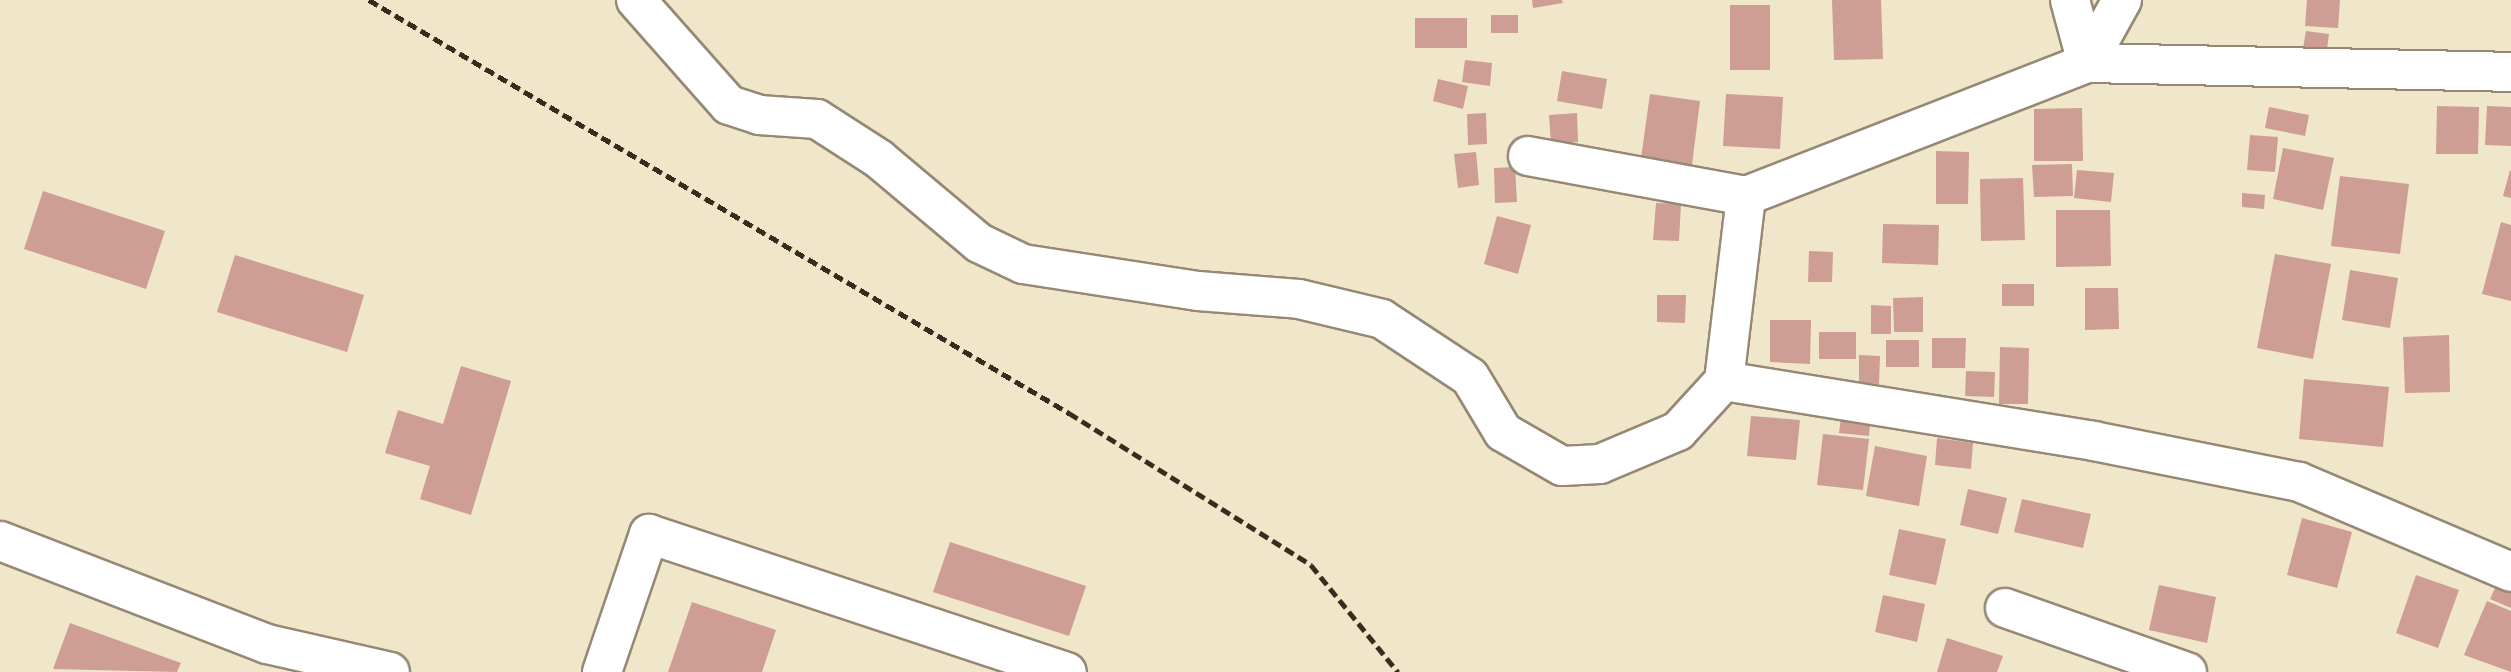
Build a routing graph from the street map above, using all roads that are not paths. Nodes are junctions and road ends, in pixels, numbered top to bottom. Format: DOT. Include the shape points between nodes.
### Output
graph roads {
  1 [pos="636,0"];
  2 [pos="2070,0"];
  3 [pos="2122,0"];
  4 [pos="2087,63"];
  5 [pos="2511,72"];
  6 [pos="1528,156"];
  7 [pos="1745,196"];
  8 [pos="1724,381"];
  9 [pos="0,541"];
  10 [pos="2511,572"];
  11 [pos="2006,608"];
  12 [pos="390,672"];
  13 [pos="602,672"];
  14 [pos="1068,672"];
  15 [pos="2187,672"];
  1 -- 8 [label="street" via="729,105 759,115 817,119 879,159 979,243 1023,264 1198,290 1299,299 1382,319 1470,377 1503,432 1562,466 1600,464 1678,430"];
  2 -- 4 [label="street"];
  3 -- 4 [label="street"];
  4 -- 5 [label="street"];
  4 -- 7 [label="street"];
  6 -- 7 [label="street"];
  7 -- 8 [label="street"];
  8 -- 10 [label="street" via="2094,441 2298,482"];
  9 -- 12 [label="street" via="267,644"];
  11 -- 15 [label="street"];
  13 -- 14 [label="street" via="649,534"];
}
